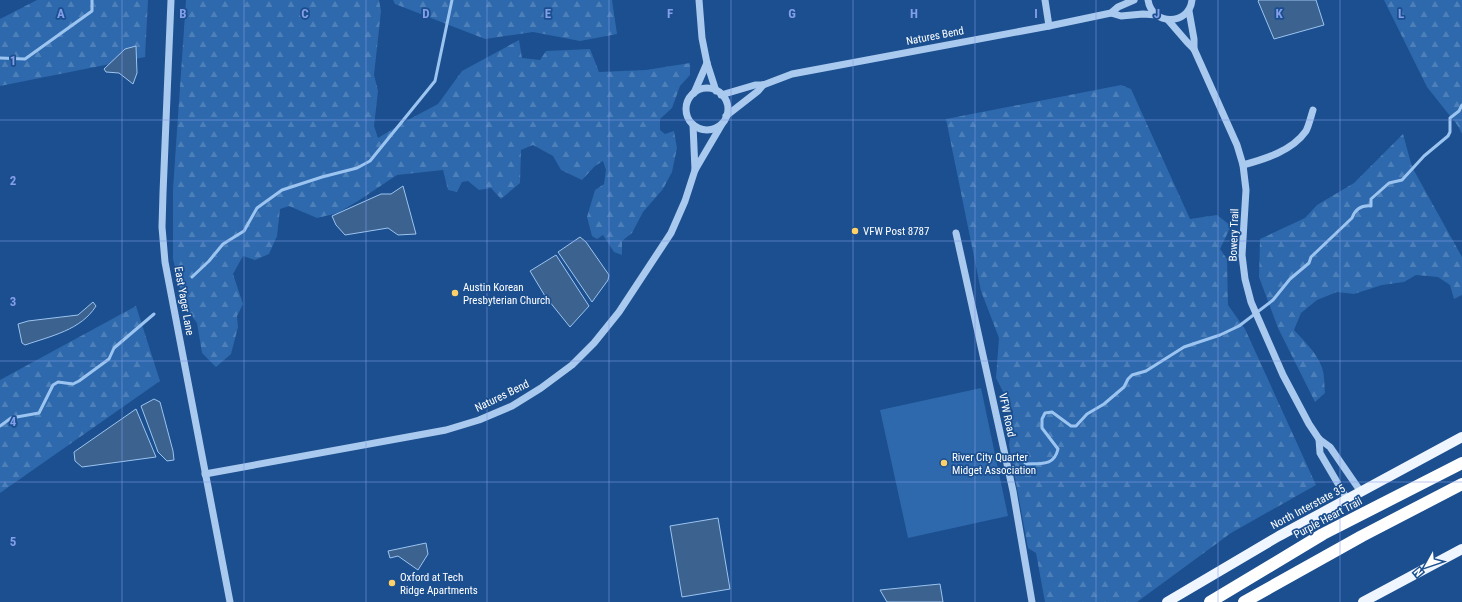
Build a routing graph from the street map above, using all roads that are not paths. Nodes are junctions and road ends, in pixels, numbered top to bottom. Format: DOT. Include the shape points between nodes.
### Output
graph roads {
  1 [pos="171,0"];
  2 [pos="699,0"];
  3 [pos="1044,0"];
  4 [pos="1134,0"];
  5 [pos="1148,0"];
  6 [pos="1192,0"];
  7 [pos="1189,11"];
  8 [pos="1111,13"];
  9 [pos="1157,16"];
  10 [pos="1168,20"];
  11 [pos="1050,26"];
  12 [pos="1194,49"];
  13 [pos="707,63"];
  14 [pos="763,85"];
  15 [pos="694,93"];
  16 [pos="718,93"];
  17 [pos="1313,110"];
  18 [pos="726,116"];
  19 [pos="722,124"];
  20 [pos="693,125"];
  21 [pos="1243,165"];
  22 [pos="695,170"];
  23 [pos="956,234"];
  24 [pos="1462,437"];
  25 [pos="1319,440"];
  26 [pos="1462,463"];
  27 [pos="205,474"];
  28 [pos="1462,484"];
  29 [pos="1361,492"];
  30 [pos="1347,499"];
  31 [pos="1462,549"];
  32 [pos="230,602"];
  33 [pos="1032,602"];
  34 [pos="1167,602"];
  35 [pos="1210,602"];
  36 [pos="1244,602"];
  37 [pos="1363,602"];
  1 -- 27 [label="street, East Yager Lane" via="162,227 165,262"];
  2 -- 13 [label="street"];
  3 -- 11 [label="street"];
  4 -- 8 [label="street, Natures Bend"];
  5 -- 9 [label="street"];
  6 -- 7 [label="street"];
  7 -- 10 [label="street" via="1180,18"];
  7 -- 12 [label="street, Bowery Trail"];
  8 -- 9 [label="street, Natures Bend" via="1121,16"];
  8 -- 11 [label="street, Natures Bend"];
  9 -- 10 [label="street, Natures Bend"];
  10 -- 12 [label="street, Bowery Trail"];
  11 -- 14 [label="street, Natures Bend" via="792,74"];
  12 -- 21 [label="street, Bowery Trail" via="1237,145"];
  13 -- 15 [label="street"];
  13 -- 16 [label="street"];
  14 -- 16 [label="street, Natures Bend"];
  14 -- 18 [label="street, Natures Bend"];
  15 -- 16 [label="street" via="708,89"];
  15 -- 20 [label="street" via="686,107 686,114"];
  16 -- 18 [label="street" via="727,105"];
  17 -- 21 [label="street" via="1306,130 1297,141 1274,155"];
  18 -- 19 [label="street"];
  19 -- 20 [label="street" via="708,130"];
  19 -- 22 [label="street, Natures Bend"];
  20 -- 22 [label="street, Natures Bend"];
  21 -- 25 [label="street, Bowery Trail" via="1246,190 1242,255 1246,284 1251,302 1283,374"];
  22 -- 27 [label="street, Natures Bend" via="671,233 619,312 572,365 512,406 446,430"];
  23 -- 33 [label="street, VFW Road" via="1012,491"];
  24 -- 29 [label="main road, North Interstate 35"];
  25 -- 29 [label="street, Bowery Trail" via="1330,447"];
  25 -- 30 [label="street, Bowery Trail" via="1320,454"];
  26 -- 35 [label="highway, Purple Heart Trail" via="1323,534"];
  27 -- 32 [label="street, East Yager Lane"];
  28 -- 36 [label="highway"];
  29 -- 30 [label="main road, North Interstate 35"];
  30 -- 34 [label="main road, North Interstate 35"];
  31 -- 37 [label="main road"];
}
